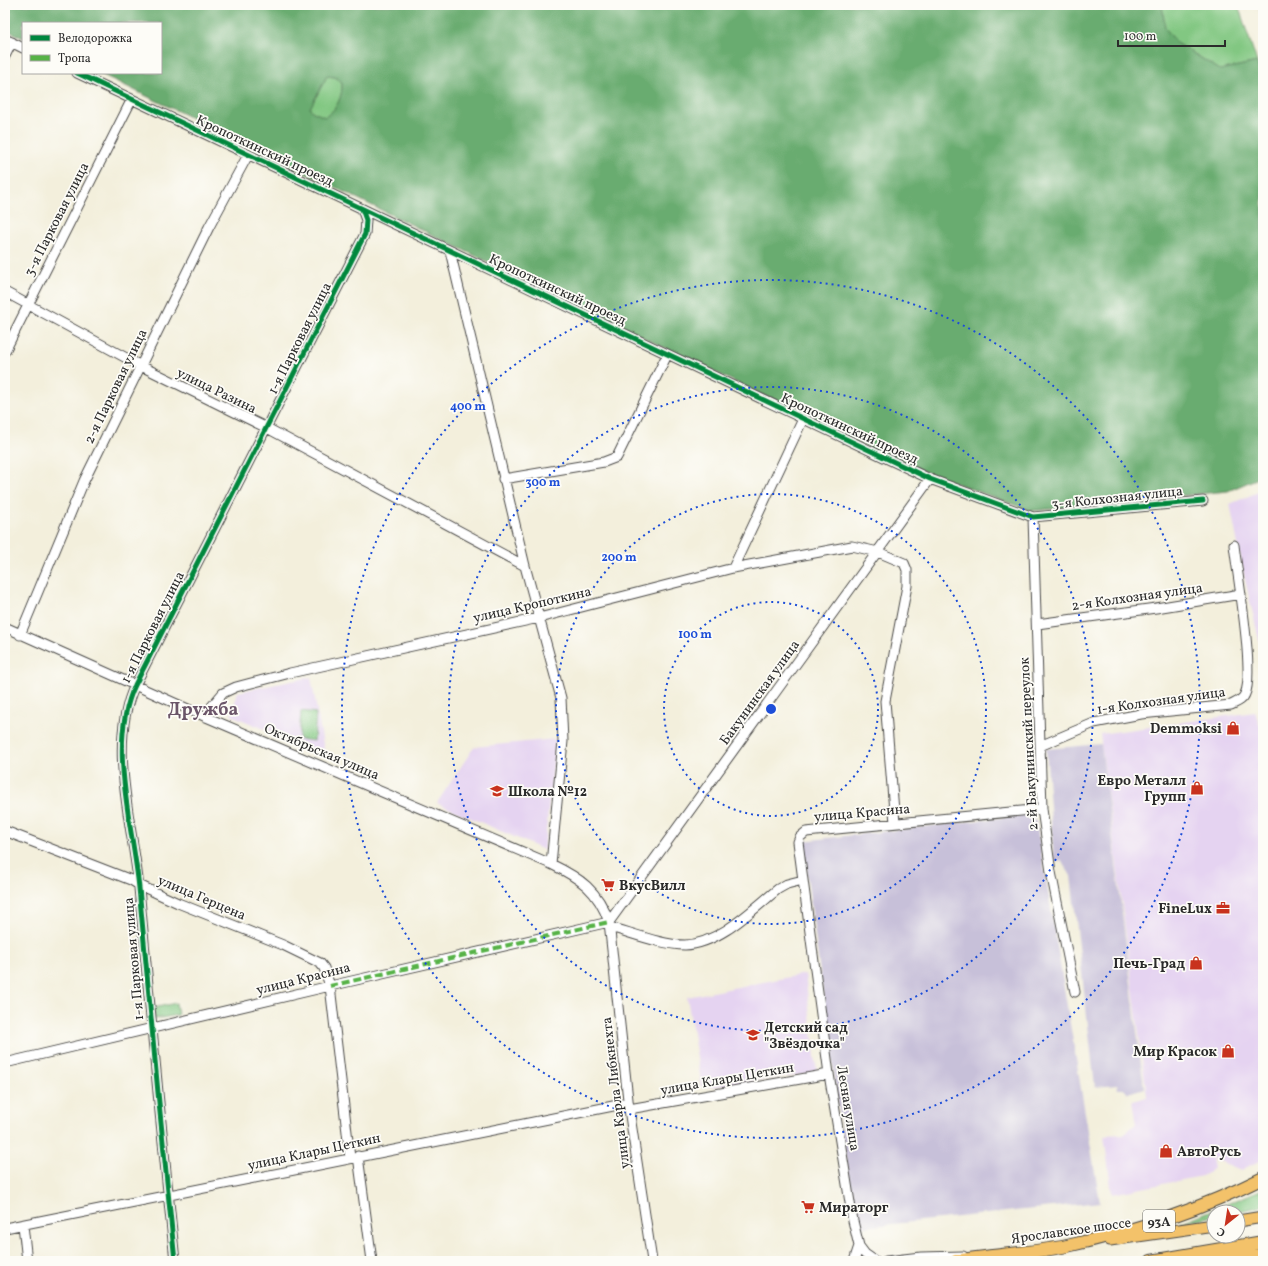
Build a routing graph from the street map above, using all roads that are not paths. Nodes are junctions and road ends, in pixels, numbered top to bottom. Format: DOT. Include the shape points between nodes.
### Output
graph roads {
  1 [pos="9,41"];
  2 [pos="22,48"];
  3 [pos="5,56"];
  4 [pos="79,74"];
  5 [pos="132,99"];
  6 [pos="248,155"];
  7 [pos="362,209"];
  8 [pos="450,251"];
  9 [pos="5,292"];
  10 [pos="28,304"];
  11 [pos="5,351"];
  12 [pos="667,354"];
  13 [pos="141,366"];
  14 [pos="803,419"];
  15 [pos="267,428"];
  16 [pos="503,478"];
  17 [pos="930,479"];
  18 [pos="1203,501"];
  19 [pos="1033,517"];
  20 [pos="1234,545"];
  21 [pos="878,552"];
  22 [pos="525,566"];
  23 [pos="733,568"];
  24 [pos="1241,594"];
  25 [pos="539,618"];
  26 [pos="1037,624"];
  27 [pos="5,627"];
  28 [pos="20,635"];
  29 [pos="135,685"];
  30 [pos="206,717"];
  31 [pos="1040,746"];
  32 [pos="1042,809"];
  33 [pos="895,824"];
  34 [pos="5,831"];
  35 [pos="551,864"];
  36 [pos="803,880"];
  37 [pos="138,885"];
  38 [pos="609,924"];
  39 [pos="330,986"];
  40 [pos="1074,992"];
  41 [pos="150,1030"];
  42 [pos="5,1063"];
  43 [pos="829,1074"];
  44 [pos="628,1106"];
  45 [pos="354,1157"];
  46 [pos="1263,1180"];
  47 [pos="168,1197"];
  48 [pos="1263,1217"];
  49 [pos="1246,1220"];
  50 [pos="23,1225"];
  51 [pos="1206,1226"];
  52 [pos="5,1228"];
  53 [pos="1263,1242"];
  54 [pos="860,1246"];
  55 [pos="1066,1246"];
  56 [pos="1263,1255"];
  57 [pos="987,1256"];
  58 [pos="27,1261"];
  59 [pos="175,1261"];
  60 [pos="372,1261"];
  61 [pos="652,1261"];
  62 [pos="854,1261"];
  63 [pos="875,1261"];
  64 [pos="886,1261"];
  65 [pos="956,1261"];
  66 [pos="1151,1261"];
  67 [pos="1196,1261"];
  1 -- 2 [label="street"];
  1 -- 3 [label="street"];
  4 -- 5 [label="street, Кропоткинский проезд"];
  5 -- 6 [label="street, Кропоткинский проезд"];
  5 -- 10 [label="street, 3-я Парковая улица"];
  6 -- 7 [label="street, Кропоткинский проезд"];
  6 -- 13 [label="street, 2-я Парковая улица" via="208,227"];
  7 -- 8 [label="street, Кропоткинский проезд"];
  7 -- 15 [label="street, 1-я Парковая улица" via="366,220 365,234"];
  8 -- 12 [label="street, Кропоткинский проезд"];
  8 -- 16 [label="street"];
  9 -- 10 [label="street, улица Разина"];
  10 -- 11 [label="street, 3-я Парковая улица"];
  10 -- 13 [label="street, улица Разина"];
  12 -- 14 [label="street, Кропоткинский проезд"];
  12 -- 16 [label="street" via="617,457 604,462"];
  13 -- 15 [label="street, улица Разина"];
  13 -- 28 [label="street, 2-я Парковая улица" via="84,481"];
  14 -- 17 [label="street, Кропоткинский проезд"];
  14 -- 23 [label="street"];
  15 -- 22 [label="street, улица Разина"];
  15 -- 29 [label="street, 1-я Парковая улица"];
  16 -- 22 [label="street"];
  17 -- 19 [label="street, Кропоткинский проезд"];
  17 -- 21 [label="street, Бакунинская улица"];
  18 -- 19 [label="street, 3-я Колхозная улица"];
  19 -- 26 [label="street, 2-й Бакунинский переулок"];
  20 -- 24 [label="street"];
  21 -- 23 [label="street, улица Кропоткина" via="852,546"];
  21 -- 33 [label="street, улица Кропоткина" via="904,563 907,570 903,606 884,701"];
  21 -- 38 [label="street, Бакунинская улица"];
  22 -- 25 [label="street"];
  23 -- 25 [label="street, улица Кропоткина"];
  24 -- 26 [label="street, 2-я Колхозная улица"];
  24 -- 31 [label="street, 1-я Колхозная улица" via="1248,664 1248,686 1242,700 1231,705 1141,714 1094,723"];
  25 -- 30 [label="street, улица Кропоткина" via="236,687 224,693"];
  25 -- 35 [label="street" via="561,698 563,741"];
  26 -- 31 [label="street, 2-й Бакунинский переулок"];
  27 -- 28 [label="street, Октябрьская улица"];
  28 -- 29 [label="street, Октябрьская улица"];
  29 -- 30 [label="street, Октябрьская улица"];
  29 -- 37 [label="street, 1-я Парковая улица" via="126,711 122,760"];
  30 -- 35 [label="street, Октябрьская улица"];
  31 -- 32 [label="street, 2-й Бакунинский переулок"];
  32 -- 33 [label="street, улица Красина"];
  32 -- 40 [label="street, 2-й Бакунинский переулок"];
  33 -- 36 [label="street, улица Красина" via="812,830 802,834 798,842"];
  34 -- 37 [label="street, улица Герцена"];
  35 -- 38 [label="street, Октябрьская улица" via="568,872 591,889 604,908"];
  36 -- 38 [label="street, улица Красина" via="787,884 718,935 703,942 685,945 673,943"];
  36 -- 43 [label="street, Лесная улица"];
  37 -- 39 [label="street, улица Герцена" via="314,959 324,968"];
  37 -- 41 [label="street, 1-я Парковая улица"];
  38 -- 39 [label="street, улица Красина"];
  38 -- 44 [label="street, улица Карла Либкнехта"];
  39 -- 41 [label="street, улица Красина"];
  39 -- 45 [label="street, улица Герцена"];
  41 -- 42 [label="street, улица Красина"];
  41 -- 47 [label="street, 1-я Парковая улица"];
  43 -- 44 [label="street, улица Клары Цеткин"];
  43 -- 54 [label="street, Лесная улица" via="853,1221"];
  44 -- 45 [label="street, улица Клары Цеткин"];
  44 -- 61 [label="street, улица Карла Либкнехта"];
  45 -- 47 [label="street, улица Клары Цеткин"];
  45 -- 60 [label="street, улица Герцена"];
  46 -- 55 [label="highway, 93A" via="1186,1212 1141,1227"];
  47 -- 50 [label="street, улица Клары Цеткин"];
  47 -- 59 [label="street, 1-я Парковая улица"];
  48 -- 49 [label="main road"];
  50 -- 52 [label="street, улица Клары Цеткин"];
  50 -- 58 [label="street"];
  51 -- 55 [label="main road, Ярославское шоссе"];
  53 -- 66 [label="highway"];
  54 -- 62 [label="street"];
  54 -- 63 [label="street" via="865,1254"];
  55 -- 57 [label="highway, Ярославское шоссе"];
  56 -- 67 [label="highway"];
  57 -- 64 [label="street" via="921,1257"];
  57 -- 65 [label="highway, Ярославское шоссе"];
}
